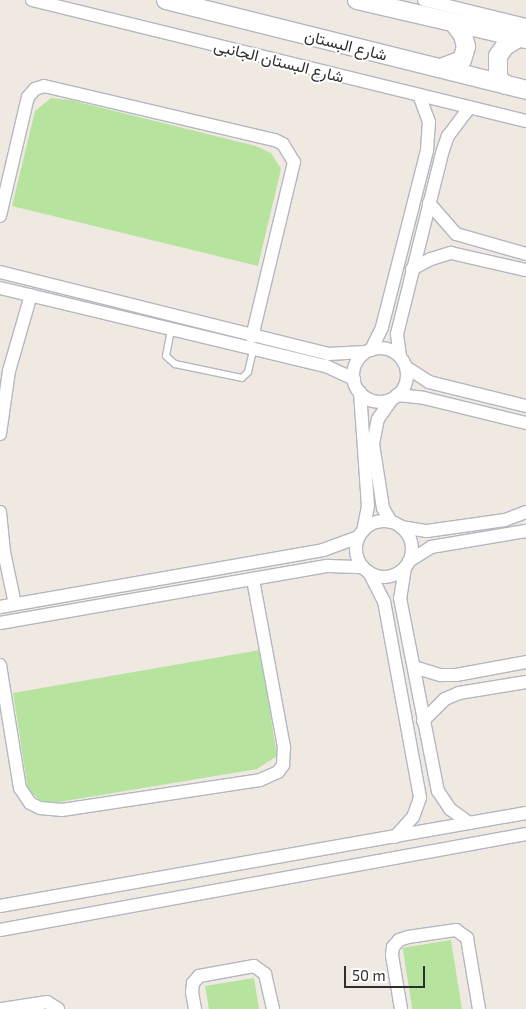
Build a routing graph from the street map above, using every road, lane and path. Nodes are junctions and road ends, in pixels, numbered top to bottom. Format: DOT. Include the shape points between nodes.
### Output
graph roads {
  1 [pos="32,0"];
  2 [pos="166,0"];
  3 [pos="357,0"];
  4 [pos="424,0"];
  5 [pos="454,23"];
  6 [pos="524,34"];
  7 [pos="440,68"];
  8 [pos="506,85"];
  9 [pos="526,90"];
  10 [pos="419,95"];
  11 [pos="470,107"];
  12 [pos="526,121"];
  13 [pos="430,136"];
  14 [pos="448,136"];
  15 [pos="429,203"];
  16 [pos="0,216"];
  17 [pos="464,237"];
  18 [pos="459,254"];
  19 [pos="526,254"];
  20 [pos="412,269"];
  21 [pos="526,270"];
  22 [pos="0,272"];
  23 [pos="0,288"];
  24 [pos="76,292"];
  25 [pos="31,295"];
  26 [pos="72,305"];
  27 [pos="382,327"];
  28 [pos="170,330"];
  29 [pos="398,332"];
  30 [pos="252,337"];
  31 [pos="253,350"];
  32 [pos="368,351"];
  33 [pos="331,361"];
  34 [pos="403,362"];
  35 [pos="354,379"];
  36 [pos="360,392"];
  37 [pos="395,397"];
  38 [pos="526,406"];
  39 [pos="526,423"];
  40 [pos="0,434"];
  41 [pos="0,512"];
  42 [pos="526,512"];
  43 [pos="396,524"];
  44 [pos="526,531"];
  45 [pos="361,534"];
  46 [pos="407,564"];
  47 [pos="366,570"];
  48 [pos="253,579"];
  49 [pos="61,596"];
  50 [pos="15,604"];
  51 [pos="0,607"];
  52 [pos="63,612"];
  53 [pos="0,623"];
  54 [pos="526,662"];
  55 [pos="0,665"];
  56 [pos="414,667"];
  57 [pos="456,675"];
  58 [pos="526,682"];
  59 [pos="459,693"];
  60 [pos="424,720"];
  61 [pos="438,790"];
  62 [pos="420,798"];
  63 [pos="526,813"];
  64 [pos="469,823"];
  65 [pos="526,834"];
  66 [pos="395,837"];
  67 [pos="329,848"];
  68 [pos="332,870"];
  69 [pos="0,906"];
  70 [pos="0,930"];
  71 [pos="2,1009"];
  72 [pos="58,1009"];
  73 [pos="194,1009"];
  74 [pos="273,1009"];
  75 [pos="401,1009"];
  76 [pos="479,1009"];
  1 -- 10 [label="street, شارع البستان الجانبى"];
  2 -- 7 [label="street, شارع البستان"];
  3 -- 5 [label="street"];
  4 -- 6 [label="street"];
  5 -- 6 [label="street"];
  5 -- 7 [label="street" via="463,35 466,47 462,60 453,66"];
  6 -- 8 [label="street" via="505,46 498,56 498,79"];
  7 -- 8 [label="street, شارع البستان"];
  8 -- 9 [label="street, شارع البستان"];
  10 -- 11 [label="street, شارع البستان الجانبى"];
  10 -- 13 [label="street"];
  11 -- 12 [label="street, شارع البستان الجانبى"];
  11 -- 14 [label="street"];
  13 -- 14 [label="street" via="439,131"];
  13 -- 27 [label="street"];
  14 -- 15 [label="street"];
  15 -- 17 [label="street" via="448,227"];
  15 -- 20 [label="street"];
  16 -- 30 [label="street" via="28,97 35,89 44,86 275,140 283,144 294,162"];
  17 -- 18 [label="street" via="457,242"];
  17 -- 19 [label="street"];
  18 -- 20 [label="street" via="441,255"];
  18 -- 21 [label="street"];
  20 -- 29 [label="street"];
  22 -- 24 [label="street"];
  23 -- 25 [label="street"];
  24 -- 26 [label="street"];
  24 -- 30 [label="street"];
  25 -- 26 [label="street"];
  25 -- 40 [label="street" via="9,371"];
  26 -- 28 [label="street"];
  27 -- 29 [label="street"];
  27 -- 32 [label="street"];
  28 -- 31 [label="street"];
  28 -- 31 [label="lane" via="166,356 171,362 184,366 242,378 248,372"];
  29 -- 34 [label="street"];
  30 -- 33 [label="street"];
  31 -- 33 [label="street"];
  32 -- 33 [label="street"];
  32 -- 34 [label="street" via="383,348"];
  32 -- 35 [label="street" via="358,360"];
  33 -- 35 [label="street"];
  34 -- 37 [label="street" via="407,380"];
  34 -- 38 [label="street" via="429,382"];
  35 -- 36 [label="street"];
  36 -- 37 [label="street" via="375,401"];
  36 -- 45 [label="street" via="368,506"];
  37 -- 39 [label="street" via="424,398"];
  37 -- 43 [label="street" via="378,420 373,444 383,508"];
  41 -- 50 [label="street"];
  42 -- 43 [label="street" via="505,520 427,531"];
  43 -- 45 [label="street" via="376,522"];
  43 -- 46 [label="street" via="412,546"];
  44 -- 46 [label="street" via="431,548"];
  45 -- 47 [label="street" via="357,553"];
  45 -- 49 [label="street" via="322,550"];
  46 -- 47 [label="street" via="391,576"];
  46 -- 56 [label="street" via="400,598"];
  47 -- 48 [label="street" via="336,565"];
  47 -- 62 [label="street" via="384,601"];
  48 -- 52 [label="street"];
  48 -- 55 [label="street" via="284,747 278,772 260,780 62,810 40,808 30,803 20,788"];
  49 -- 50 [label="street"];
  49 -- 52 [label="street"];
  50 -- 51 [label="street"];
  52 -- 53 [label="street"];
  54 -- 57 [label="street"];
  56 -- 57 [label="street"];
  56 -- 60 [label="street"];
  57 -- 59 [label="street" via="451,687"];
  58 -- 59 [label="street"];
  59 -- 60 [label="street" via="445,699"];
  60 -- 61 [label="street"];
  61 -- 62 [label="street" via="436,799 431,802"];
  61 -- 64 [label="street" via="450,809"];
  62 -- 66 [label="street" via="413,817"];
  63 -- 64 [label="street"];
  64 -- 66 [label="street"];
  65 -- 68 [label="street"];
  66 -- 67 [label="street"];
  67 -- 68 [label="street"];
  67 -- 69 [label="street"];
  68 -- 70 [label="street"];
  71 -- 72 [label="street" via="47,1002"];
  73 -- 74 [label="street" via="193,983 199,976 254,966 265,974"];
  75 -- 76 [label="street" via="393,946 408,937 456,930 467,938"];
}
